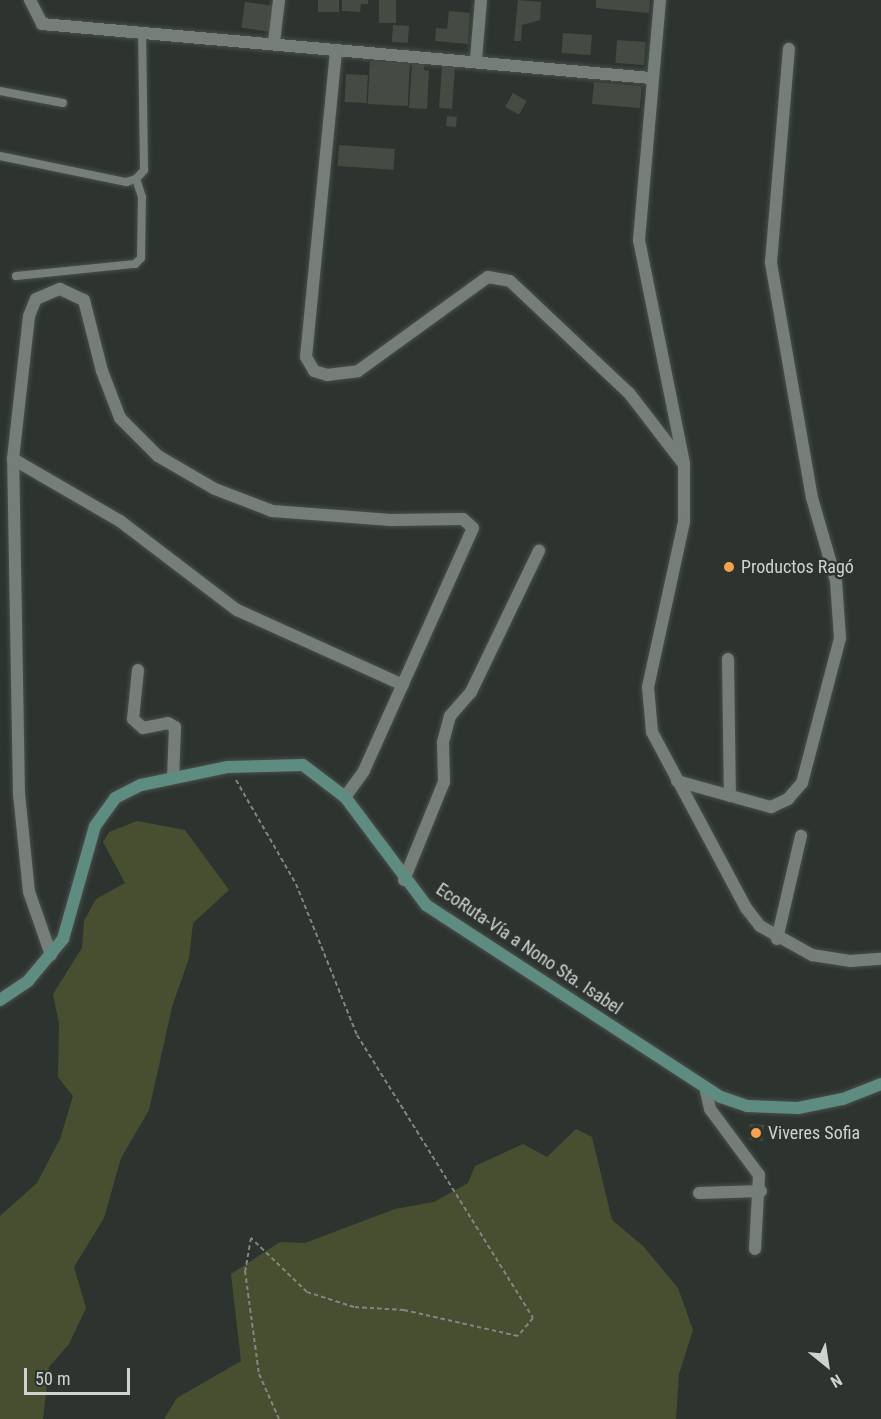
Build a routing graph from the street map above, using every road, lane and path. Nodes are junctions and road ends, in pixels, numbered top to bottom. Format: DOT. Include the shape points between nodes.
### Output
graph roads {
  1 [pos="30,0"];
  2 [pos="279,0"];
  3 [pos="481,0"];
  4 [pos="660,0"];
  5 [pos="142,32"];
  6 [pos="274,42"];
  7 [pos="789,49"];
  8 [pos="336,51"];
  9 [pos="476,59"];
  10 [pos="651,78"];
  11 [pos="0,91"];
  12 [pos="63,103"];
  13 [pos="0,156"];
  14 [pos="136,179"];
  15 [pos="16,276"];
  16 [pos="13,459"];
  17 [pos="684,464"];
  18 [pos="539,552"];
  19 [pos="728,659"];
  20 [pos="138,670"];
  21 [pos="403,685"];
  22 [pos="228,767"];
  23 [pos="172,778"];
  24 [pos="676,781"];
  25 [pos="730,796"];
  26 [pos="345,797"];
  27 [pos="801,836"];
  28 [pos="404,880"];
  29 [pos="777,939"];
  30 [pos="51,955"];
  31 [pos="881,958"];
  32 [pos="0,1000"];
  33 [pos="881,1084"];
  34 [pos="705,1087"];
  35 [pos="760,1191"];
  36 [pos="699,1193"];
  37 [pos="755,1249"];
  38 [pos="279,1419"];
  1 -- 5 [label="street" via="32,12 42,24"];
  2 -- 6 [label="street"];
  3 -- 9 [label="street"];
  4 -- 10 [label="street"];
  5 -- 6 [label="street"];
  5 -- 14 [label="lane" via="144,170"];
  6 -- 8 [label="street"];
  7 -- 25 [label="street" via="771,262 812,498 836,581 840,638 802,783 788,799 771,807"];
  8 -- 9 [label="street"];
  8 -- 17 [label="street" via="306,357 314,371 327,375 358,371 488,277 510,281 628,393"];
  9 -- 10 [label="street"];
  10 -- 17 [label="street" via="639,240"];
  11 -- 12 [label="lane"];
  13 -- 14 [label="lane" via="126,182"];
  14 -- 15 [label="lane" via="142,197 141,258 135,264"];
  16 -- 21 [label="street" via="120,521 237,610"];
  16 -- 21 [label="street" via="29,316 36,299 66,289 84,300 102,371 120,418 167,462 215,489 272,511 470,523 472,533"];
  16 -- 30 [label="street" via="19,794 29,892"];
  17 -- 24 [label="street" via="684,522 648,687 652,732"];
  18 -- 28 [label="street" via="471,692 450,716 443,742 444,782"];
  19 -- 25 [label="street"];
  20 -- 23 [label="street" via="133,718 143,728 168,723 175,727"];
  21 -- 26 [label="street" via="364,771"];
  22 -- 23 [label="main road, EcoRuta-Vía a Nono Sta. Isabel"];
  22 -- 26 [label="main road, EcoRuta-Vía a Nono Sta. Isabel" via="303,765"];
  22 -- 38 [label="path" via="296,884 357,1035 533,1318 518,1336 404,1310 354,1306 307,1292 251,1238 245,1271 259,1374"];
  23 -- 30 [label="main road, EcoRuta-Vía a Nono Sta. Isabel" via="141,785 105,809 79,875 69,924"];
  24 -- 25 [label="street"];
  24 -- 29 [label="street" via="746,908"];
  26 -- 28 [label="main road, EcoRuta-Vía a Nono Sta. Isabel"];
  27 -- 29 [label="street"];
  28 -- 34 [label="main road, EcoRuta-Vía a Nono Sta. Isabel" via="426,905"];
  29 -- 31 [label="street" via="812,955 850,961"];
  30 -- 32 [label="main road, EcoRuta-Vía a Nono Sta. Isabel" via="28,981"];
  33 -- 34 [label="main road, EcoRuta-Vía a Nono Sta. Isabel" via="843,1099 798,1108 747,1106"];
  34 -- 35 [label="street" via="710,1108 759,1175"];
  35 -- 36 [label="street"];
  35 -- 37 [label="street"];
}
